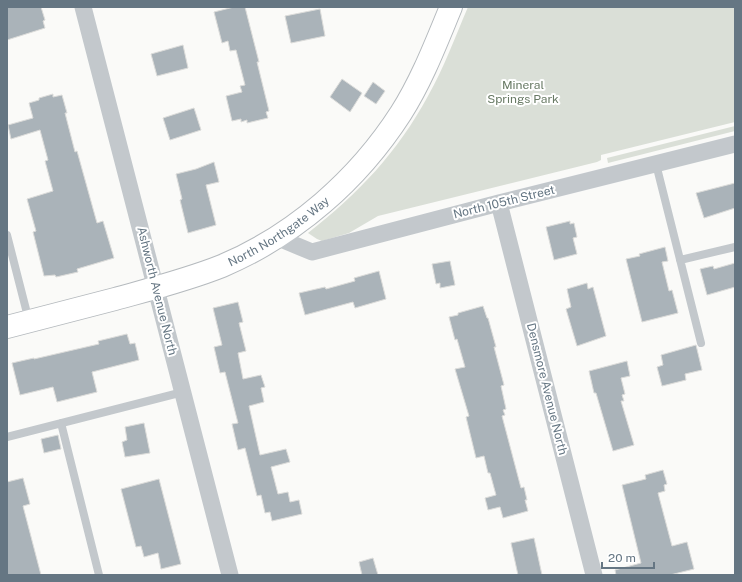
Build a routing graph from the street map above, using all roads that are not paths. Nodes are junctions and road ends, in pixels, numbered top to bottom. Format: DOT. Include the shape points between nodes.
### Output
graph roads {
  1 [pos="83,7"];
  2 [pos="451,7"];
  3 [pos="735,144"];
  4 [pos="656,164"];
  5 [pos="499,203"];
  6 [pos="7,235"];
  7 [pos="276,237"];
  8 [pos="735,246"];
  9 [pos="680,260"];
  10 [pos="156,288"];
  11 [pos="29,322"];
  12 [pos="7,327"];
  13 [pos="701,343"];
  14 [pos="183,392"];
  15 [pos="61,423"];
  16 [pos="7,437"];
  17 [pos="99,575"];
  18 [pos="230,575"];
  19 [pos="594,575"];
  1 -- 10 [label="street, Ashworth Avenue North"];
  2 -- 7 [label="main road, North Northgate Way" via="416,87 384,137 340,187"];
  3 -- 4 [label="street, North 105th Street"];
  4 -- 5 [label="street, North 105th Street"];
  4 -- 9 [label="lane"];
  5 -- 7 [label="street, North 105th Street" via="312,252"];
  5 -- 19 [label="street, Densmore Avenue North"];
  6 -- 11 [label="lane"];
  7 -- 10 [label="main road, North Northgate Way" via="222,265"];
  8 -- 9 [label="lane"];
  9 -- 13 [label="lane"];
  10 -- 11 [label="main road, North Northgate Way"];
  10 -- 14 [label="street, Ashworth Avenue North"];
  11 -- 12 [label="main road, North Northgate Way"];
  14 -- 15 [label="lane"];
  14 -- 18 [label="street, Ashworth Avenue North"];
  15 -- 16 [label="lane"];
  15 -- 17 [label="lane"];
}
